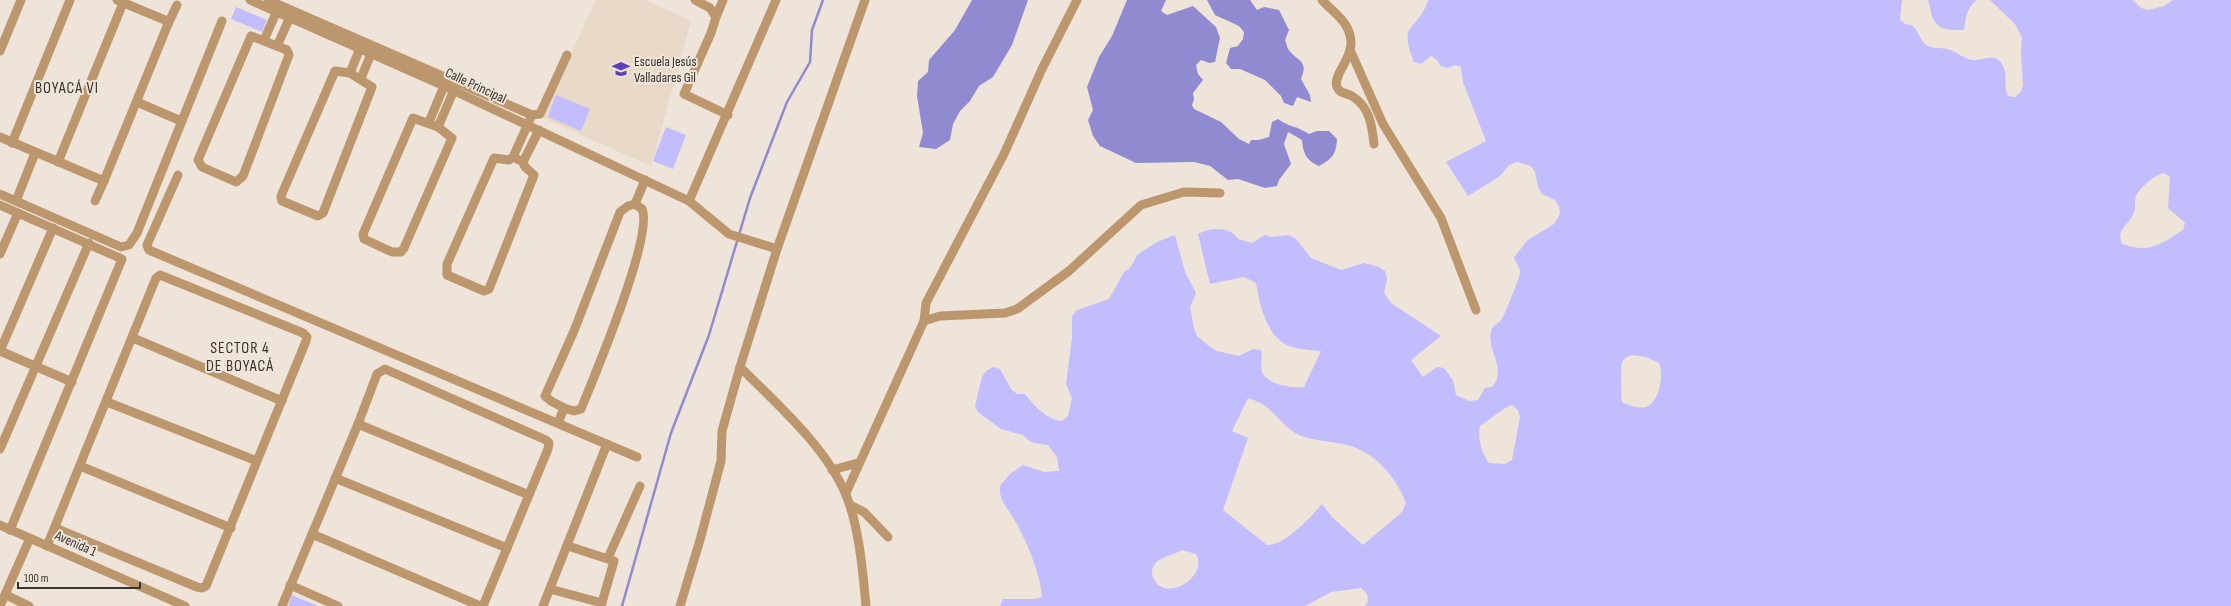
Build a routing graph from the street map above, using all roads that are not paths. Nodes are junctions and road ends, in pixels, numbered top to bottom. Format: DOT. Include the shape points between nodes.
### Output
graph roads {
  1 [pos="21,0"];
  2 [pos="70,0"];
  3 [pos="250,0"];
  4 [pos="268,0"];
  5 [pos="694,0"];
  6 [pos="723,0"];
  7 [pos="776,0"];
  8 [pos="865,0"];
  9 [pos="1077,0"];
  10 [pos="1322,0"];
  11 [pos="120,1"];
  12 [pos="710,4"];
  13 [pos="177,5"];
  14 [pos="277,11"];
  15 [pos="290,17"];
  16 [pos="716,17"];
  17 [pos="222,21"];
  18 [pos="168,24"];
  19 [pos="264,40"];
  20 [pos="277,46"];
  21 [pos="1,47"];
  22 [pos="360,48"];
  23 [pos="1351,52"];
  24 [pos="371,54"];
  25 [pos="567,56"];
  26 [pos="350,73"];
  27 [pos="361,78"];
  28 [pos="444,86"];
  29 [pos="454,90"];
  30 [pos="137,102"];
  31 [pos="728,114"];
  32 [pos="532,115"];
  33 [pos="181,120"];
  34 [pos="433,124"];
  35 [pos="527,124"];
  36 [pos="539,130"];
  37 [pos="0,137"];
  38 [pos="12,143"];
  39 [pos="1374,144"];
  40 [pos="35,153"];
  41 [pos="513,158"];
  42 [pos="58,162"];
  43 [pos="523,162"];
  44 [pos="178,175"];
  45 [pos="645,180"];
  46 [pos="104,181"];
  47 [pos="1220,193"];
  48 [pos="0,194"];
  49 [pos="16,201"];
  50 [pos="95,201"];
  51 [pos="689,201"];
  52 [pos="635,204"];
  53 [pos="0,205"];
  54 [pos="18,213"];
  55 [pos="53,228"];
  56 [pos="89,243"];
  57 [pos="777,249"];
  58 [pos="0,254"];
  59 [pos="1476,310"];
  60 [pos="924,321"];
  61 [pos="134,338"];
  62 [pos="0,351"];
  63 [pos="35,366"];
  64 [pos="740,366"];
  65 [pos="72,382"];
  66 [pos="282,401"];
  67 [pos="107,402"];
  68 [pos="564,408"];
  69 [pos="558,423"];
  70 [pos="358,424"];
  71 [pos="607,444"];
  72 [pos="0,449"];
  73 [pos="637,457"];
  74 [pos="257,461"];
  75 [pos="858,463"];
  76 [pos="80,466"];
  77 [pos="832,470"];
  78 [pos="336,478"];
  79 [pos="640,486"];
  80 [pos="846,493"];
  81 [pos="529,495"];
  82 [pos="850,505"];
  83 [pos="0,525"];
  84 [pos="55,528"];
  85 [pos="231,528"];
  86 [pos="10,530"];
  87 [pos="312,534"];
  88 [pos="888,537"];
  89 [pos="30,538"];
  90 [pos="47,546"];
  91 [pos="568,546"];
  92 [pos="507,548"];
  93 [pos="608,558"];
  94 [pos="290,586"];
  95 [pos="550,589"];
  96 [pos="6,595"];
  97 [pos="601,605"];
  98 [pos="0,606"];
  99 [pos="29,606"];
  100 [pos="185,606"];
  101 [pos="282,606"];
  102 [pos="338,606"];
  103 [pos="482,606"];
  104 [pos="543,606"];
  105 [pos="680,606"];
  106 [pos="866,606"];
  1 -- 21 [label="street"];
  2 -- 38 [label="street"];
  3 -- 14 [label="street, Calle Principal"];
  4 -- 32 [label="street"];
  5 -- 12 [label="street"];
  6 -- 16 [label="street"];
  7 -- 31 [label="street"];
  8 -- 57 [label="street"];
  9 -- 60 [label="street" via="1042,68 1004,154 926,303"];
  10 -- 23 [label="street" via="1345,24 1351,40"];
  11 -- 18 [label="street" via="165,20"];
  11 -- 42 [label="street"];
  12 -- 16 [label="street"];
  13 -- 18 [label="street"];
  14 -- 15 [label="street, Calle Principal"];
  14 -- 19 [label="street"];
  15 -- 20 [label="street"];
  15 -- 22 [label="street, Calle Principal"];
  16 -- 31 [label="street" via="684,94"];
  17 -- 33 [label="street"];
  18 -- 30 [label="street"];
  19 -- 20 [label="street"];
  19 -- 20 [label="street" via="249,37 198,160 202,167 236,182 243,176 289,55 287,50"];
  22 -- 24 [label="street, Calle Principal"];
  22 -- 26 [label="street"];
  23 -- 39 [label="street" via="1337,79 1337,87 1341,92 1352,96 1366,110 1371,122"];
  23 -- 59 [label="street" via="1383,124 1441,218"];
  24 -- 27 [label="street"];
  24 -- 28 [label="street, Calle Principal"];
  25 -- 32 [label="street" via="540,114"];
  26 -- 27 [label="street"];
  26 -- 27 [label="street" via="335,71 333,74 281,196 282,201 318,216 323,213 372,87"];
  28 -- 29 [label="street, Calle Principal"];
  28 -- 34 [label="street"];
  29 -- 34 [label="street"];
  29 -- 35 [label="street, Calle Principal"];
  30 -- 33 [label="street"];
  30 -- 46 [label="street"];
  31 -- 51 [label="street"];
  32 -- 35 [label="street"];
  33 -- 49 [label="street" via="137,233 126,248"];
  34 -- 34 [label="street" via="413,118 363,234 364,239 372,244 392,252 401,252 404,248 452,138"];
  35 -- 36 [label="street, Calle Principal"];
  35 -- 41 [label="street"];
  36 -- 43 [label="street"];
  36 -- 45 [label="street, Calle Principal"];
  37 -- 38 [label="street"];
  38 -- 40 [label="street"];
  40 -- 42 [label="street"];
  40 -- 49 [label="street"];
  41 -- 43 [label="street"];
  41 -- 43 [label="street" via="494,158 446,270 447,275 484,291 488,289 534,175"];
  42 -- 46 [label="street"];
  44 -- 69 [label="street" via="148,245 149,250"];
  45 -- 51 [label="street, Calle Principal"];
  45 -- 52 [label="street"];
  46 -- 50 [label="street"];
  47 -- 60 [label="street" via="1184,192 1141,205 1069,271 1017,309 1005,313 940,316"];
  48 -- 49 [label="street"];
  51 -- 57 [label="street, Calle Principal" via="729,234"];
  52 -- 68 [label="street" via="642,209 644,220 636,260 581,409 574,411"];
  52 -- 68 [label="street" via="620,212 574,331 545,396"];
  53 -- 54 [label="street"];
  54 -- 55 [label="street"];
  54 -- 58 [label="street"];
  55 -- 56 [label="street"];
  55 -- 62 [label="street"];
  56 -- 63 [label="street"];
  56 -- 65 [label="street" via="122,259"];
  57 -- 64 [label="street"];
  60 -- 75 [label="street"];
  61 -- 66 [label="street"];
  61 -- 66 [label="street" via="156,278 160,275 303,332 307,337 306,341"];
  61 -- 67 [label="street"];
  62 -- 63 [label="street"];
  63 -- 65 [label="street"];
  63 -- 72 [label="street"];
  64 -- 77 [label="street" via="806,434"];
  64 -- 105 [label="street" via="722,431 721,461"];
  65 -- 86 [label="street"];
  66 -- 74 [label="street"];
  67 -- 74 [label="street"];
  67 -- 76 [label="street"];
  68 -- 69 [label="street"];
  69 -- 71 [label="street"];
  70 -- 78 [label="street"];
  70 -- 81 [label="street"];
  70 -- 81 [label="street" via="377,374 385,369 546,440 549,443 548,449"];
  71 -- 73 [label="street"];
  71 -- 91 [label="street"];
  74 -- 85 [label="street"];
  75 -- 77 [label="street"];
  75 -- 80 [label="street"];
  76 -- 84 [label="street"];
  76 -- 85 [label="street"];
  77 -- 80 [label="street"];
  78 -- 87 [label="street"];
  78 -- 92 [label="street"];
  79 -- 93 [label="street"];
  80 -- 82 [label="street"];
  81 -- 92 [label="street"];
  82 -- 88 [label="street" via="864,512"];
  82 -- 106 [label="street" via="864,578"];
  83 -- 86 [label="street, Avenida 1"];
  84 -- 85 [label="street" via="202,588 209,580"];
  84 -- 90 [label="street"];
  86 -- 89 [label="street, Avenida 1"];
  87 -- 94 [label="street"];
  87 -- 103 [label="street"];
  89 -- 90 [label="street, Avenida 1"];
  89 -- 96 [label="street"];
  90 -- 100 [label="street, Avenida 1"];
  91 -- 93 [label="street"];
  91 -- 95 [label="street"];
  92 -- 103 [label="street"];
  93 -- 97 [label="street" via="614,560 615,564"];
  94 -- 101 [label="street"];
  94 -- 102 [label="street"];
  95 -- 97 [label="street"];
  95 -- 104 [label="street"];
  96 -- 98 [label="street"];
  96 -- 99 [label="street"];
}
